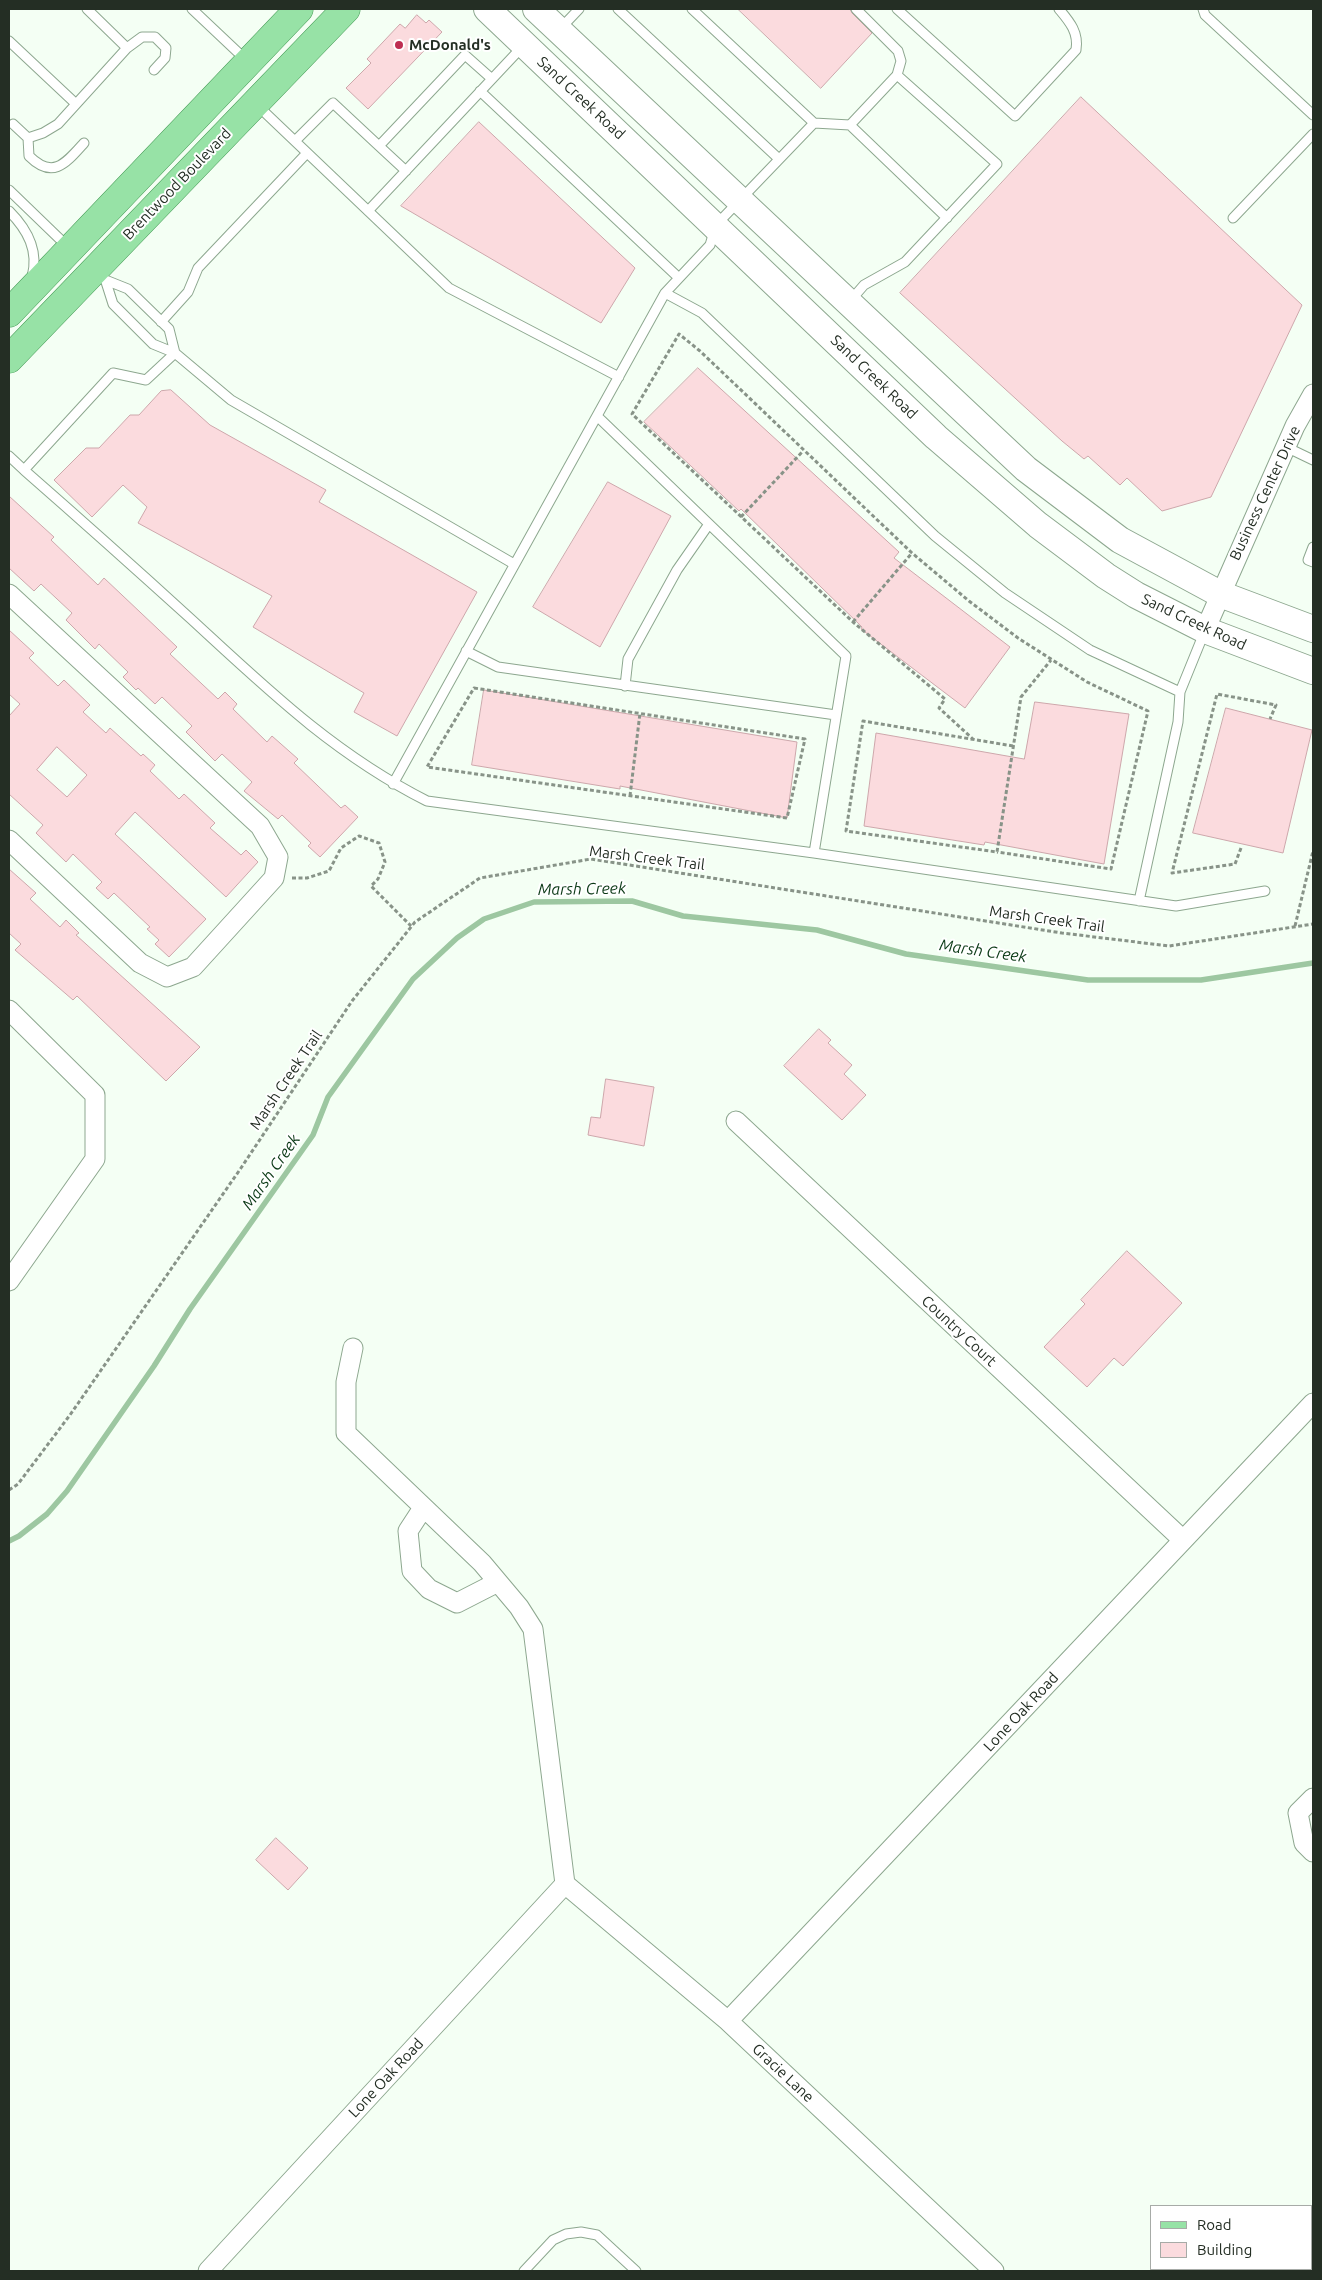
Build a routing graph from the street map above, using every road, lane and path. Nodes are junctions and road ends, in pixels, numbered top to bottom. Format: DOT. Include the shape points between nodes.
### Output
graph roads {
  1 [pos="87,9"];
  2 [pos="192,9"];
  3 [pos="299,9"];
  4 [pos="346,9"];
  5 [pos="487,9"];
  6 [pos="536,9"];
  7 [pos="579,9"];
  8 [pos="618,9"];
  9 [pos="692,9"];
  10 [pos="856,9"];
  11 [pos="897,9"];
  12 [pos="1059,9"];
  13 [pos="1203,9"];
  14 [pos="559,30"];
  15 [pos="9,40"];
  16 [pos="524,45"];
  17 [pos="127,48"];
  18 [pos="248,62"];
  19 [pos="154,70"];
  20 [pos="897,75"];
  21 [pos="492,79"];
  22 [pos="480,91"];
  23 [pos="255,103"];
  24 [pos="75,104"];
  25 [pos="1313,115"];
  26 [pos="814,123"];
  27 [pos="13,124"];
  28 [pos="850,125"];
  29 [pos="1313,134"];
  30 [pos="28,138"];
  31 [pos="295,141"];
  32 [pos="84,143"];
  33 [pos="379,146"];
  34 [pos="307,153"];
  35 [pos="779,159"];
  36 [pos="406,171"];
  37 [pos="9,190"];
  38 [pos="740,199"];
  39 [pos="111,206"];
  40 [pos="9,211"];
  41 [pos="368,211"];
  42 [pos="947,218"];
  43 [pos="1233,218"];
  44 [pos="716,225"];
  45 [pos="70,249"];
  46 [pos="100,276"];
  47 [pos="679,278"];
  48 [pos="28,292"];
  49 [pos="665,293"];
  50 [pos="849,302"];
  51 [pos="54,311"];
  52 [pos="9,313"];
  53 [pos="161,322"];
  54 [pos="175,353"];
  55 [pos="9,359"];
  56 [pos="619,377"];
  57 [pos="1313,394"];
  58 [pos="597,416"];
  59 [pos="1286,447"];
  60 [pos="803,451"];
  61 [pos="9,456"];
  62 [pos="1313,460"];
  63 [pos="24,470"];
  64 [pos="741,517"];
  65 [pos="709,524"];
  66 [pos="1313,547"];
  67 [pos="912,553"];
  68 [pos="1313,562"];
  69 [pos="514,564"];
  70 [pos="9,594"];
  71 [pos="1220,594"];
  72 [pos="853,622"];
  73 [pos="1313,629"];
  74 [pos="1205,630"];
  75 [pos="466,651"];
  76 [pos="1051,660"];
  77 [pos="1313,670"];
  78 [pos="625,686"];
  79 [pos="1180,692"];
  80 [pos="640,713"];
  81 [pos="836,715"];
  82 [pos="1270,719"];
  83 [pos="974,740"];
  84 [pos="1013,746"];
  85 [pos="393,784"];
  86 [pos="630,796"];
  87 [pos="9,840"];
  88 [pos="1241,848"];
  89 [pos="1313,851"];
  90 [pos="997,852"];
  91 [pos="814,853"];
  92 [pos="274,878"];
  93 [pos="1265,891"];
  94 [pos="1139,901"];
  95 [pos="1313,924"];
  96 [pos="411,926"];
  97 [pos="1295,926"];
  98 [pos="9,1010"];
  99 [pos="736,1121"];
  100 [pos="9,1281"];
  101 [pos="353,1348"];
  102 [pos="1313,1403"];
  103 [pos="9,1490"];
  104 [pos="423,1508"];
  105 [pos="1183,1540"];
  106 [pos="498,1582"];
  107 [pos="1313,1798"];
  108 [pos="1313,1852"];
  109 [pos="565,1884"];
  110 [pos="728,2022"];
  111 [pos="208,2271"];
  112 [pos="524,2271"];
  113 [pos="636,2271"];
  114 [pos="994,2271"];
  1 -- 17 [label="lane"];
  2 -- 18 [label="lane"];
  3 -- 18 [label="main road"];
  4 -- 23 [label="main road, Brentwood Boulevard"];
  5 -- 16 [label="main road, Sand Creek Road"];
  6 -- 14 [label="main road"];
  7 -- 14 [label="lane"];
  8 -- 35 [label="lane"];
  9 -- 26 [label="lane"];
  10 -- 20 [label="lane" via="898,51 901,61"];
  11 -- 12 [label="lane" via="1015,116 1076,50 1074,29"];
  13 -- 25 [label="lane" via="1205,15"];
  14 -- 38 [label="main road"];
  15 -- 24 [label="lane"];
  16 -- 21 [label="lane"];
  16 -- 44 [label="main road, Sand Creek Road"];
  17 -- 19 [label="lane" via="142,36 155,37 166,48 165,58"];
  17 -- 24 [label="lane"];
  18 -- 39 [label="main road"];
  20 -- 28 [label="lane"];
  20 -- 42 [label="lane" via="997,164"];
  21 -- 22 [label="lane"];
  21 -- 33 [label="lane" via="465,55"];
  22 -- 36 [label="lane"];
  22 -- 47 [label="lane"];
  23 -- 31 [label="lane"];
  23 -- 46 [label="main road, Brentwood Boulevard"];
  24 -- 30 [label="lane" via="58,124"];
  26 -- 28 [label="lane"];
  26 -- 35 [label="lane"];
  27 -- 30 [label="lane"];
  28 -- 42 [label="lane"];
  29 -- 43 [label="lane"];
  30 -- 32 [label="lane" via="29,156 39,166 54,168 65,163"];
  31 -- 33 [label="lane" via="333,102"];
  31 -- 34 [label="lane"];
  33 -- 36 [label="lane"];
  34 -- 41 [label="lane"];
  34 -- 53 [label="lane" via="198,268 188,292"];
  35 -- 38 [label="lane"];
  36 -- 41 [label="lane"];
  37 -- 45 [label="lane"];
  38 -- 44 [label="lane"];
  38 -- 50 [label="main road"];
  39 -- 45 [label="main road"];
  39 -- 46 [label="main road" via="109,233 90,256 90,265"];
  40 -- 48 [label="lane" via="32,243 36,264"];
  41 -- 56 [label="lane" via="449,288"];
  42 -- 50 [label="lane" via="905,262 864,285"];
  44 -- 47 [label="lane" via="710,245"];
  44 -- 74 [label="main road, Sand Creek Road" via="936,437 1038,525 1121,586"];
  45 -- 48 [label="main road"];
  45 -- 51 [label="main road" via="77,263 57,288"];
  46 -- 51 [label="main road, Brentwood Boulevard"];
  46 -- 53 [label="lane" via="128,289"];
  46 -- 54 [label="lane" via="113,304 153,344"];
  47 -- 49 [label="lane"];
  48 -- 52 [label="main road"];
  49 -- 56 [label="lane"];
  49 -- 79 [label="lane" via="702,313 932,533 1005,593 1090,650"];
  50 -- 71 [label="main road" via="1026,469 1120,540"];
  51 -- 55 [label="main road, Brentwood Boulevard"];
  53 -- 54 [label="lane" via="169,329"];
  54 -- 63 [label="lane" via="146,380 113,373"];
  54 -- 69 [label="lane" via="231,400"];
  56 -- 58 [label="lane"];
  57 -- 59 [label="street, Business Center Drive"];
  58 -- 65 [label="lane"];
  58 -- 69 [label="lane"];
  59 -- 62 [label="lane"];
  59 -- 71 [label="street, Business Center Drive"];
  60 -- 64 [label="path"];
  60 -- 64 [label="path" via="679,334 632,414"];
  60 -- 67 [label="path"];
  61 -- 63 [label="lane"];
  63 -- 85 [label="lane" via="278,699 341,750"];
  64 -- 72 [label="path"];
  65 -- 78 [label="lane" via="677,570 628,659"];
  65 -- 81 [label="lane" via="846,656"];
  66 -- 68 [label="lane" via="1308,560"];
  67 -- 72 [label="path"];
  67 -- 76 [label="path" via="968,601"];
  69 -- 75 [label="lane"];
  70 -- 92 [label="street" via="260,826 278,857"];
  71 -- 73 [label="main road"];
  71 -- 74 [label="street, Business Center Drive"];
  72 -- 83 [label="path" via="945,699 939,708"];
  74 -- 77 [label="main road, Sand Creek Road"];
  74 -- 79 [label="lane"];
  75 -- 78 [label="lane" via="498,667"];
  75 -- 85 [label="lane"];
  76 -- 84 [label="path" via="1021,697"];
  76 -- 90 [label="path" via="1087,682 1148,711 1111,869"];
  78 -- 81 [label="lane"];
  79 -- 94 [label="lane" via="1178,722"];
  80 -- 86 [label="path"];
  80 -- 86 [label="path" via="805,739 787,818"];
  80 -- 86 [label="path" via="474,688 427,767"];
  81 -- 91 [label="lane"];
  82 -- 88 [label="path" via="1276,705 1217,694 1172,874 1236,864"];
  83 -- 84 [label="path"];
  83 -- 90 [label="path" via="863,721 846,831"];
  84 -- 90 [label="path"];
  85 -- 91 [label="lane" via="427,801"];
  87 -- 92 [label="street" via="140,963 167,977 193,967"];
  89 -- 97 [label="path"];
  91 -- 94 [label="lane"];
  92 -- 96 [label="path" via="307,878 329,871 341,848 359,836 379,843 385,862 378,879 371,886"];
  93 -- 94 [label="lane" via="1176,906"];
  95 -- 97 [label="path, Marsh Creek Trail"];
  96 -- 97 [label="path, Marsh Creek Trail" via="480,878 591,859 1062,933 1169,946"];
  96 -- 103 [label="path, Marsh Creek Trail" via="352,1000 241,1168 70,1415 18,1484"];
  98 -- 100 [label="street" via="94,1096 95,1160"];
  99 -- 105 [label="street, Country Court"];
  101 -- 104 [label="street" via="346,1382 346,1434"];
  102 -- 105 [label="street, Lone Oak Road"];
  104 -- 106 [label="street"];
  104 -- 106 [label="street" via="408,1531 412,1571 429,1588 456,1603"];
  105 -- 110 [label="street, Lone Oak Road"];
  106 -- 109 [label="street" via="519,1606 533,1629"];
  107 -- 108 [label="street" via="1298,1814 1304,1843"];
  109 -- 110 [label="street, Gracie Lane"];
  109 -- 111 [label="street, Lone Oak Road"];
  110 -- 114 [label="street, Gracie Lane"];
  112 -- 113 [label="lane" via="553,2240 581,2232 597,2235"];
}
